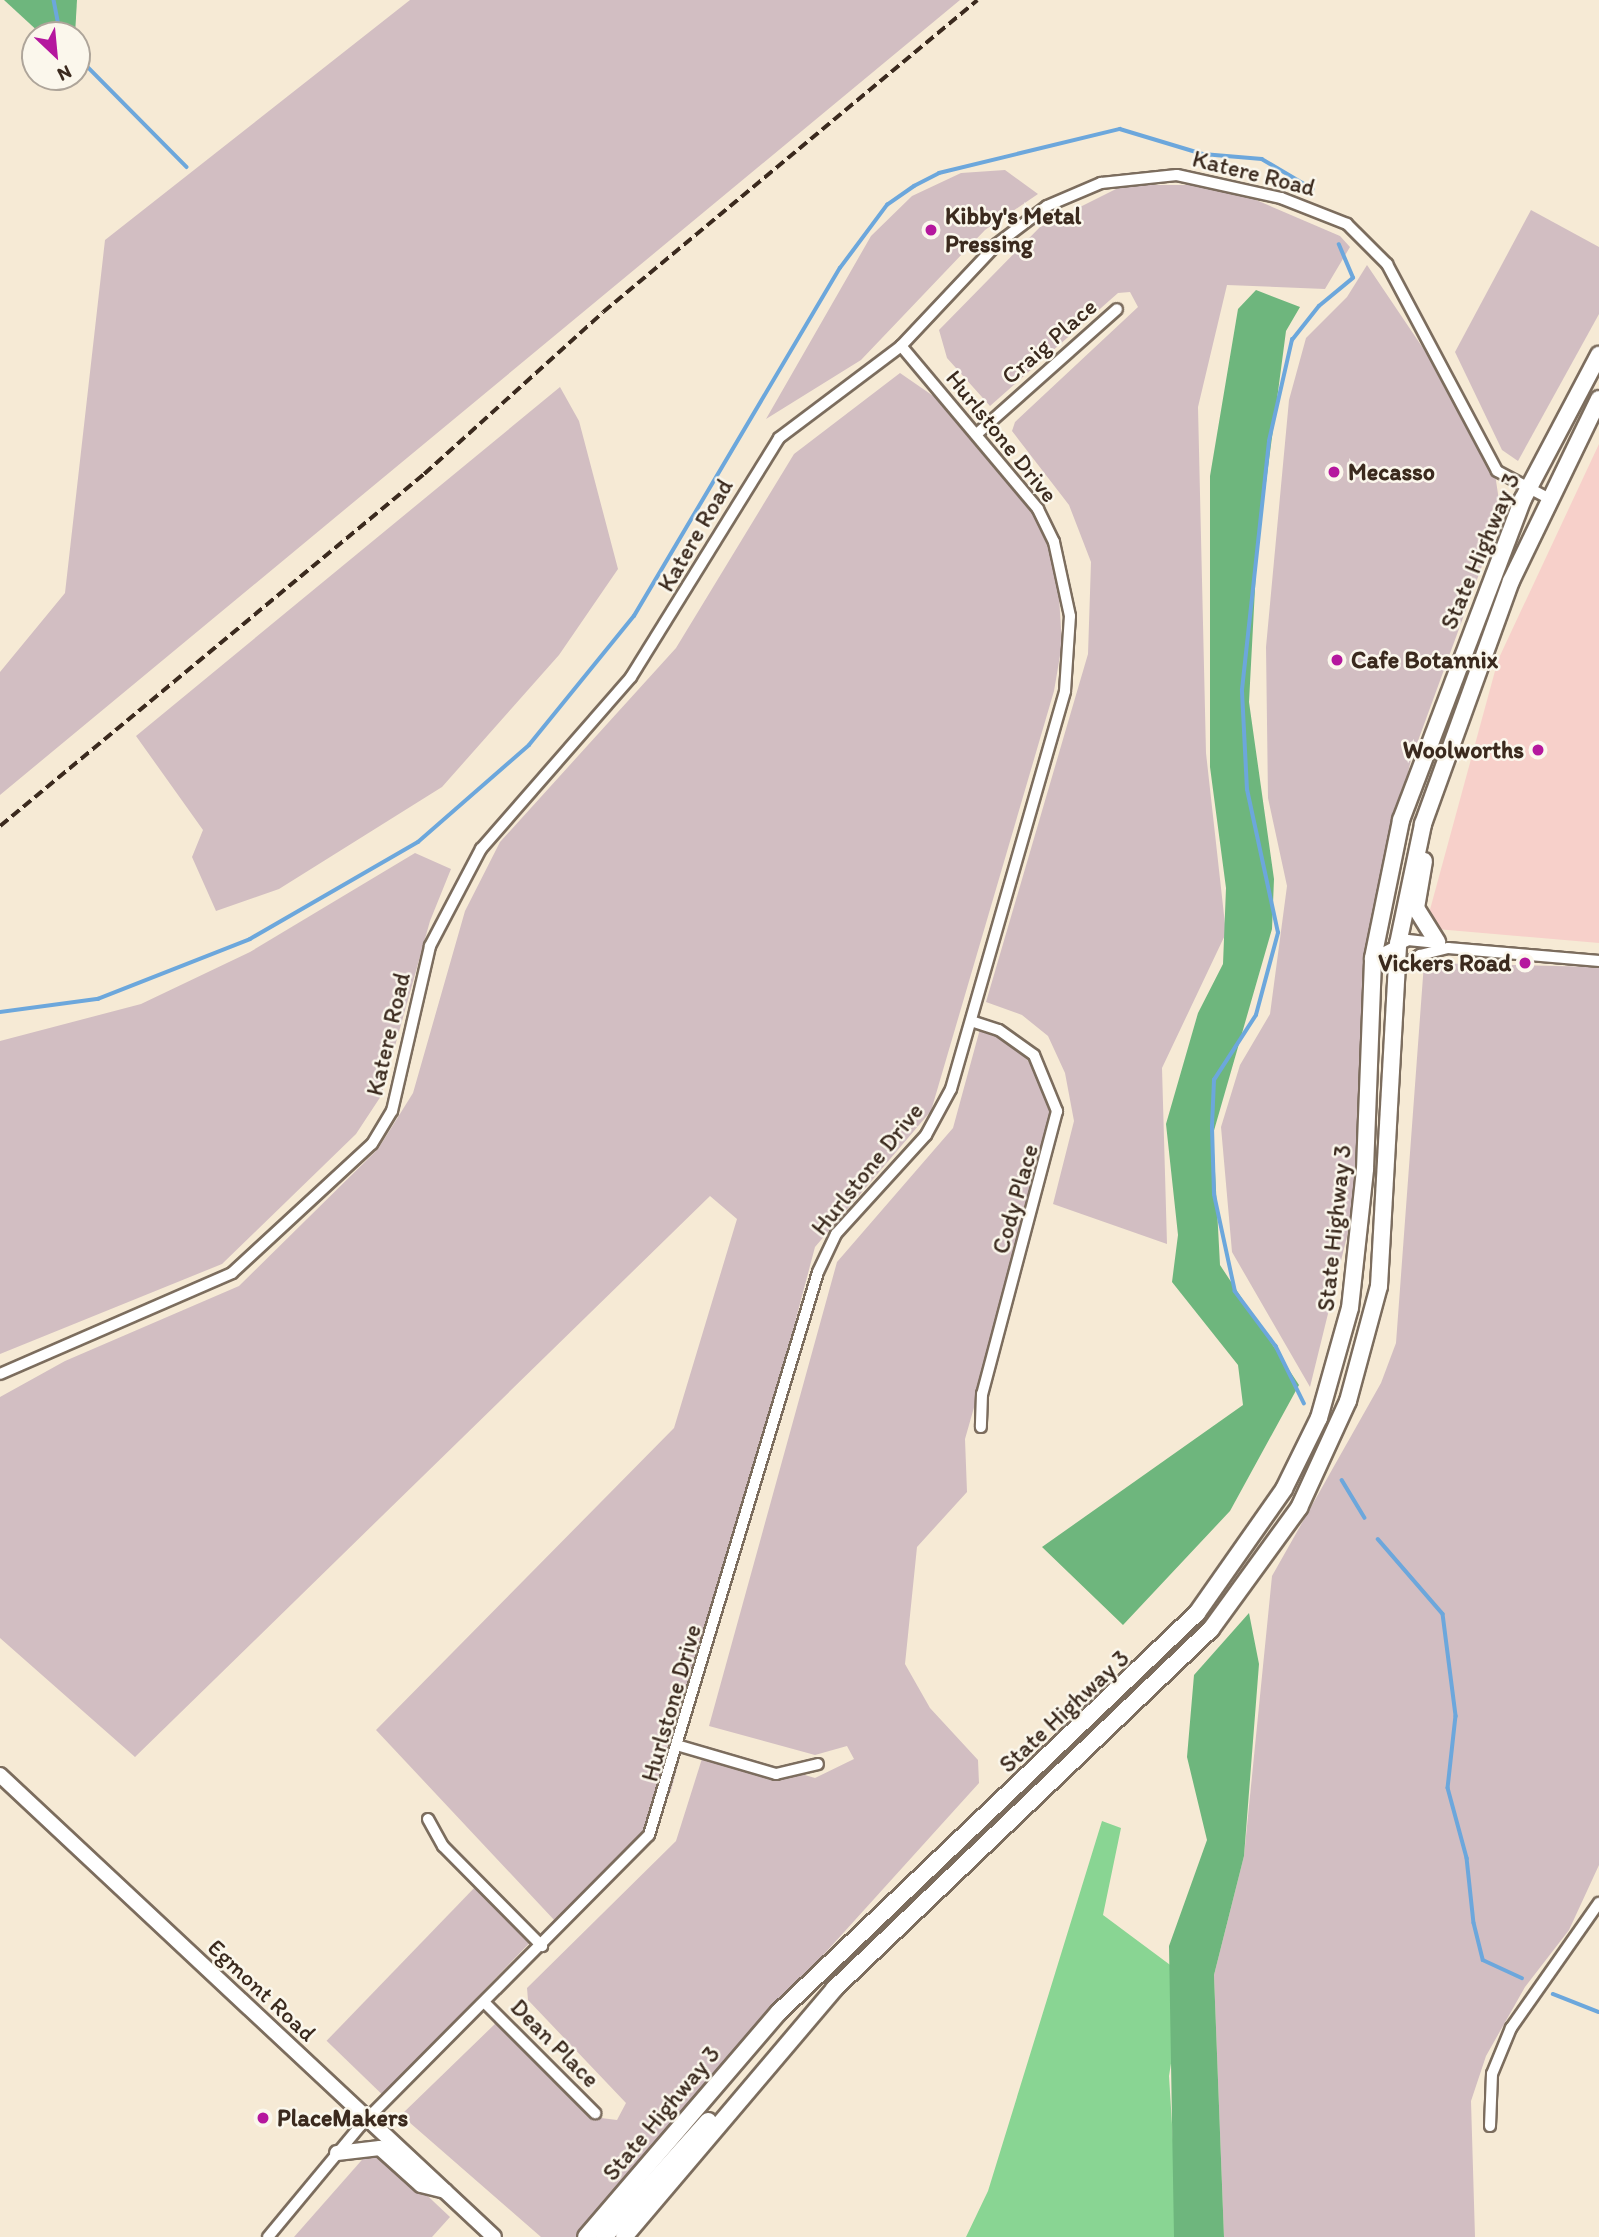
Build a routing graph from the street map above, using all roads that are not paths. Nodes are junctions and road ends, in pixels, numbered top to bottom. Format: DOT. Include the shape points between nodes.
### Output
graph roads {
  1 [pos="1117,309"];
  2 [pos="901,346"];
  3 [pos="1599,355"];
  4 [pos="1599,399"];
  5 [pos="978,432"];
  6 [pos="1528,489"];
  7 [pos="1546,497"];
  8 [pos="1430,803"];
  9 [pos="1398,944"];
  10 [pos="1443,945"];
  11 [pos="1373,958"];
  12 [pos="1599,961"];
  13 [pos="1395,972"];
  14 [pos="971,1021"];
  15 [pos="0,1374"];
  16 [pos="981,1427"];
  17 [pos="680,1746"];
  18 [pos="818,1764"];
  19 [pos="0,1775"];
  20 [pos="428,1819"];
  21 [pos="1599,1903"];
  22 [pos="542,1946"];
  23 [pos="485,2003"];
  24 [pos="732,2102"];
  25 [pos="595,2113"];
  26 [pos="369,2118"];
  27 [pos="1490,2126"];
  28 [pos="337,2153"];
  29 [pos="446,2191"];
  30 [pos="268,2237"];
  31 [pos="494,2237"];
  32 [pos="586,2237"];
  33 [pos="604,2237"];
  34 [pos="624,2237"];
  1 -- 5 [label="street, Craig Place"];
  2 -- 5 [label="street, Hurlstone Drive"];
  2 -- 6 [label="street, Katere Road" via="997,244 1076,191 1152,175 1234,185 1333,215 1369,242 1398,284 1497,471"];
  2 -- 15 [label="street, Katere Road" via="779,438 631,677 481,849 430,946 392,1111 372,1144 232,1273"];
  3 -- 6 [label="highway, State Highway 3"];
  4 -- 7 [label="highway, State Highway 3"];
  5 -- 14 [label="street, Hurlstone Drive" via="1018,481 1054,542 1071,653"];
  6 -- 7 [label="street, Katere Road"];
  6 -- 11 [label="highway, State Highway 3" via="1420,764 1390,864"];
  7 -- 8 [label="highway, State Highway 3"];
  8 -- 9 [label="highway, State Highway 3"];
  8 -- 10 [label="highway" via="1416,908"];
  9 -- 10 [label="street"];
  9 -- 11 [label="street"];
  9 -- 13 [label="highway, State Highway 3"];
  10 -- 12 [label="street"];
  10 -- 13 [label="street"];
  11 -- 32 [label="highway, State Highway 3" via="1365,1169 1350,1308 1319,1418 1265,1523 1197,1613 779,2012"];
  13 -- 24 [label="highway, State Highway 3" via="1389,1189 1377,1297 1349,1401 1299,1508 1211,1629 834,1989"];
  14 -- 16 [label="street, Cody Place" via="1009,1035 1034,1055 1057,1111 982,1394"];
  14 -- 17 [label="street, Hurlstone Drive" via="940,1114 836,1234 818,1272"];
  17 -- 18 [label="street" via="776,1774"];
  17 -- 22 [label="street, Hurlstone Drive" via="649,1835"];
  19 -- 26 [label="main road, Egmont Road"];
  20 -- 22 [label="street" via="443,1846"];
  21 -- 27 [label="street" via="1511,2028 1492,2074"];
  22 -- 23 [label="street, Hurlstone Drive"];
  23 -- 25 [label="street, Dean Place"];
  23 -- 26 [label="street, Hurlstone Drive"];
  24 -- 33 [label="highway" via="691,2136"];
  24 -- 34 [label="highway, State Highway 3"];
  26 -- 28 [label="street, Hurlstone Drive"];
  26 -- 29 [label="main road, Egmont Road"];
  28 -- 29 [label="main road" via="380,2148 421,2185"];
  28 -- 30 [label="street, Hurlstone Drive"];
  29 -- 31 [label="main road, Egmont Road"];
}
